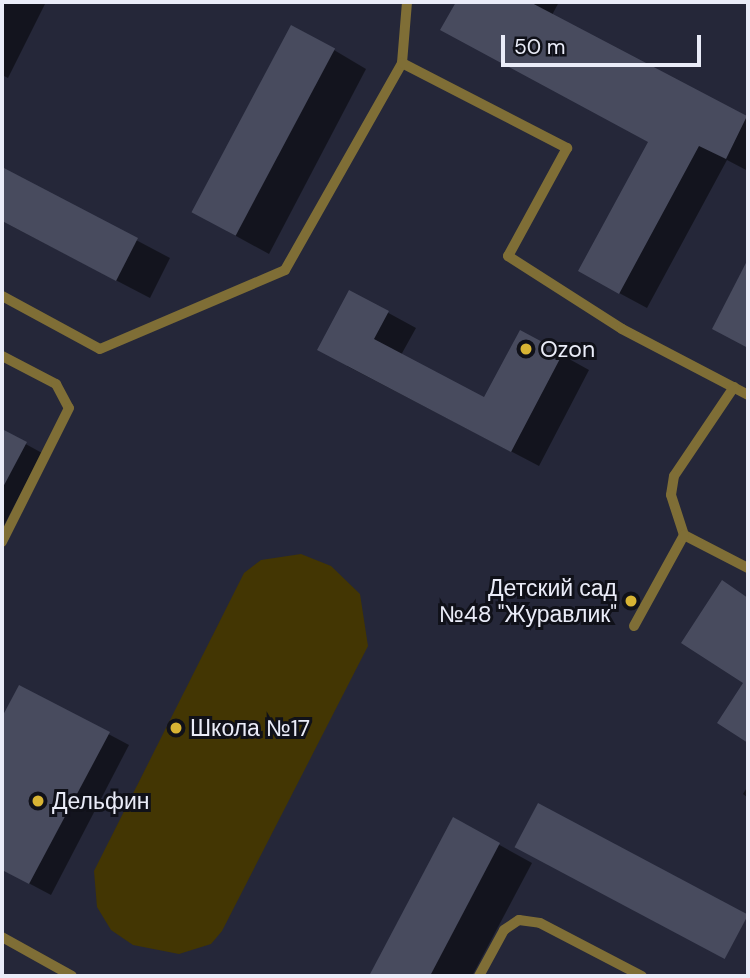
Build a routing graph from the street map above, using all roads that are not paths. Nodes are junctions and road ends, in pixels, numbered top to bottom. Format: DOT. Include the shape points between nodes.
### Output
graph roads {
  1 [pos="407,2"];
  2 [pos="402,63"];
  3 [pos="2,296"];
  4 [pos="2,356"];
  5 [pos="734,387"];
  6 [pos="748,395"];
  7 [pos="684,536"];
  8 [pos="2,542"];
  9 [pos="748,568"];
  10 [pos="634,626"];
  11 [pos="2,937"];
  12 [pos="72,976"];
  13 [pos="479,976"];
  14 [pos="642,976"];
  1 -- 2 [label="lane"];
  2 -- 3 [label="lane" via="285,270 100,349"];
  2 -- 5 [label="lane" via="567,148 509,256 622,329"];
  4 -- 8 [label="lane" via="56,384 69,408"];
  5 -- 6 [label="lane"];
  5 -- 7 [label="lane" via="674,477 674,516"];
  7 -- 9 [label="lane"];
  7 -- 10 [label="lane"];
  11 -- 12 [label="lane"];
  13 -- 14 [label="lane" via="504,930 519,920 540,923"];
}
